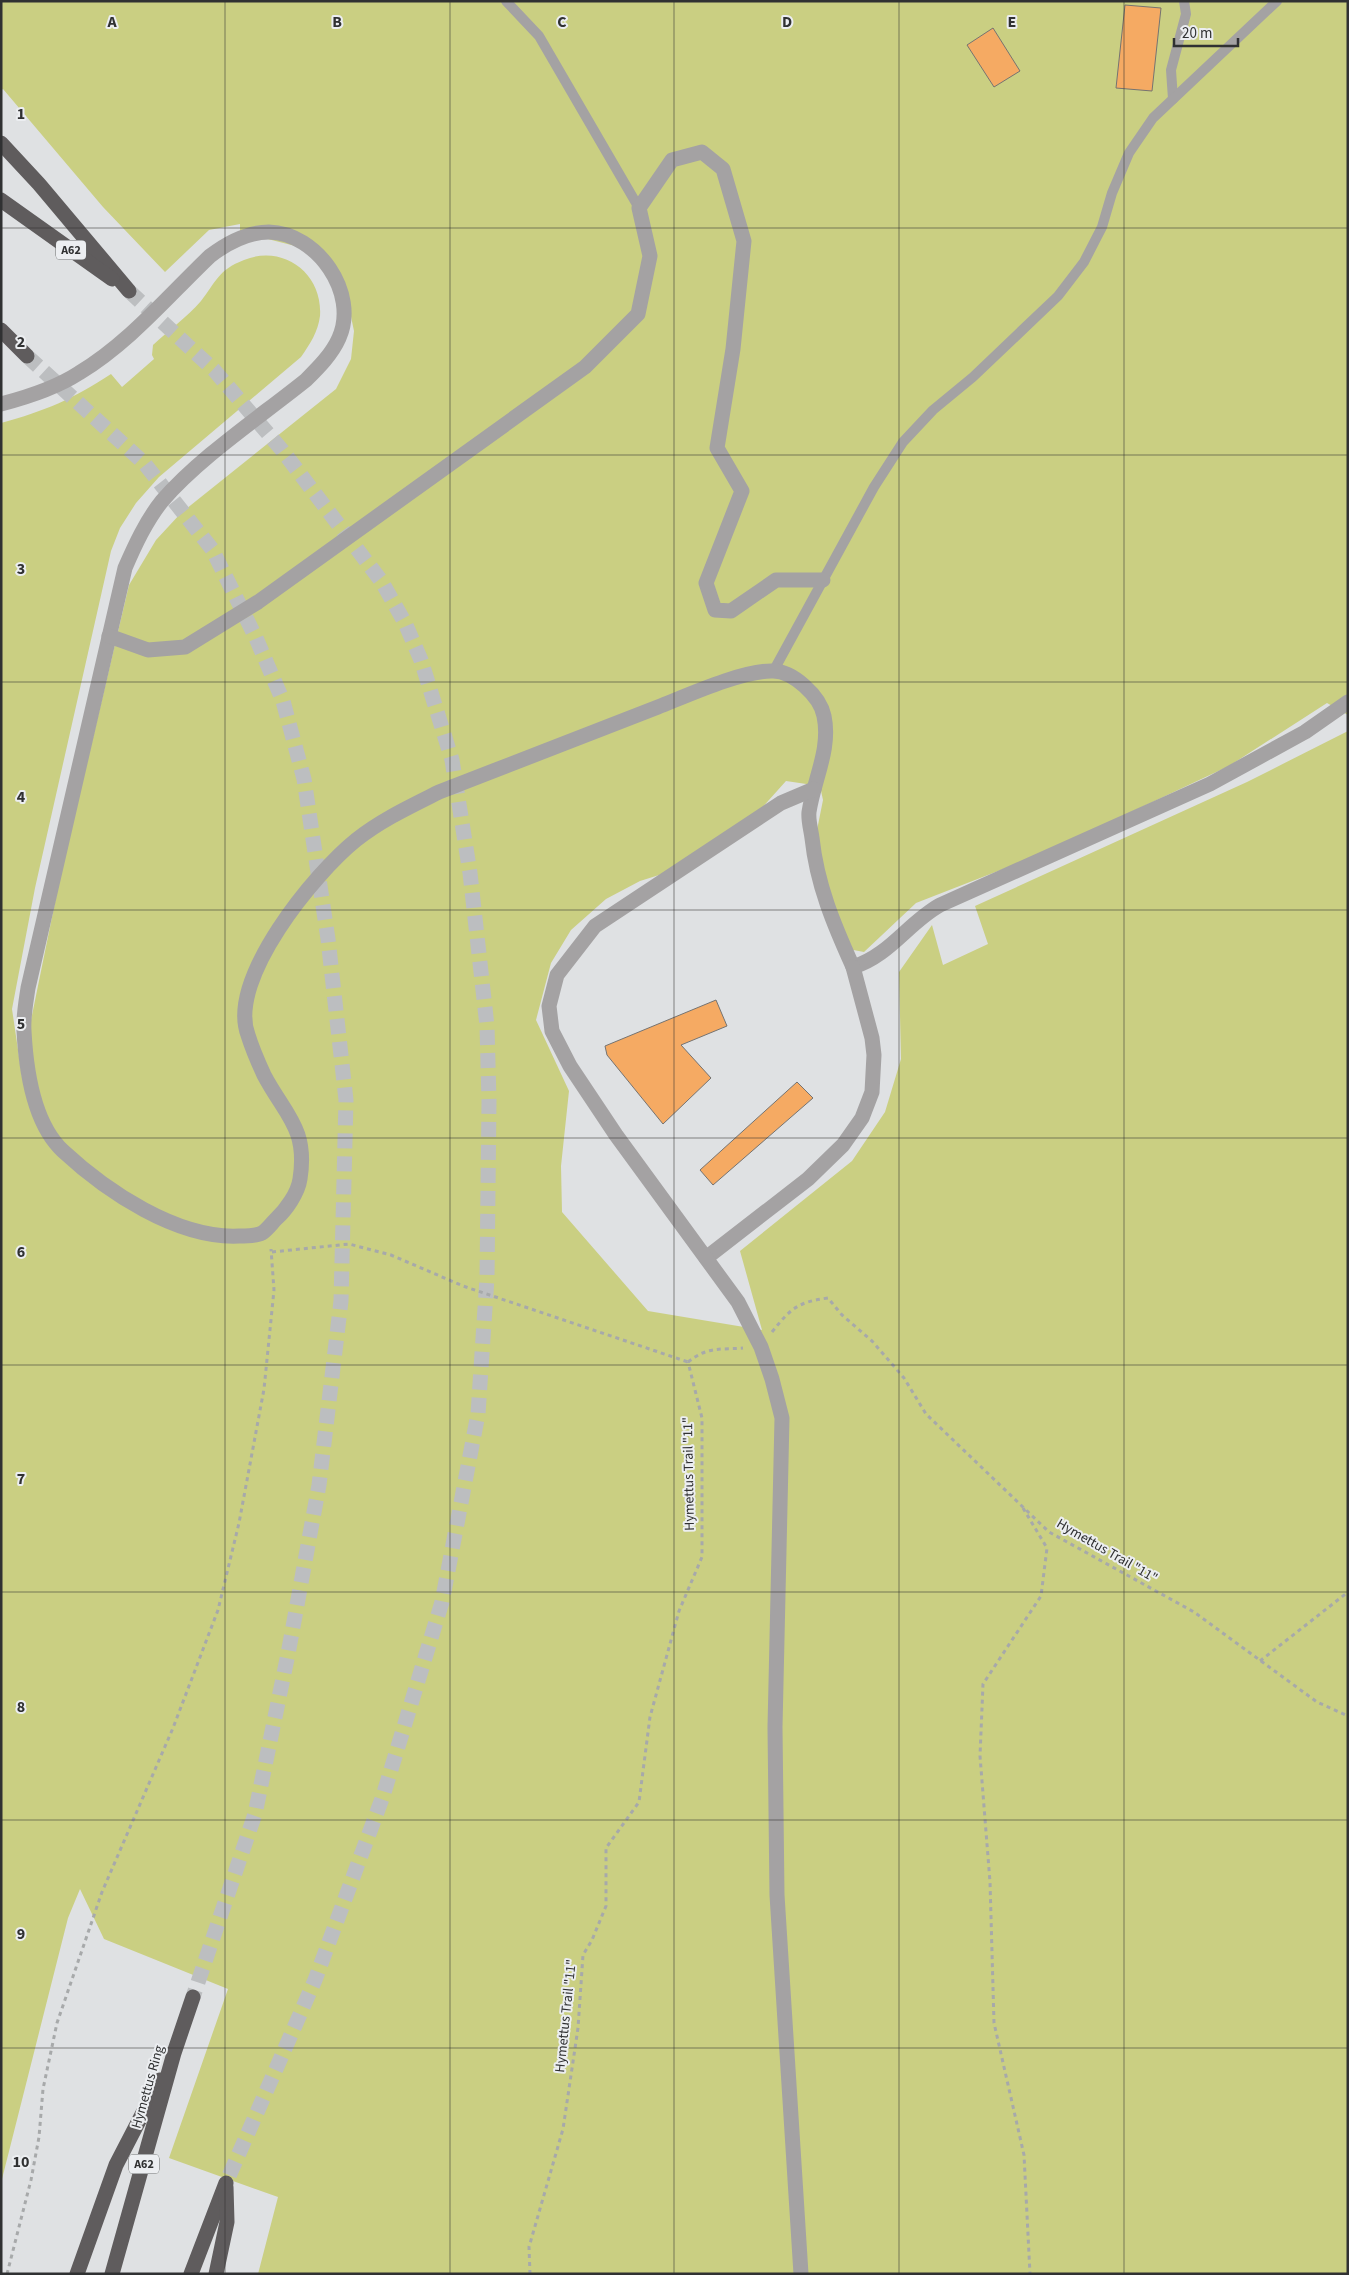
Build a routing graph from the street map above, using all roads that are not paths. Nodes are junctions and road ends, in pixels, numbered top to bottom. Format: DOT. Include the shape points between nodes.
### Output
graph roads {
  1 [pos="506,1"];
  2 [pos="1184,1"];
  3 [pos="1277,1"];
  4 [pos="1173,99"];
  5 [pos="1,143"];
  6 [pos="1,200"];
  7 [pos="639,208"];
  8 [pos="1,330"];
  9 [pos="1,338"];
  10 [pos="1,404"];
  11 [pos="822,580"];
  12 [pos="109,636"];
  13 [pos="774,670"];
  14 [pos="1348,702"];
  15 [pos="814,788"];
  16 [pos="853,967"];
  17 [pos="706,1258"];
  18 [pos="193,1997"];
  19 [pos="174,2053"];
  20 [pos="77,2274"];
  21 [pos="112,2274"];
  22 [pos="191,2274"];
  23 [pos="216,2274"];
  24 [pos="801,2274"];
  1 -- 7 [label="lane" via="539,36"];
  2 -- 4 [label="lane" via="1186,14 1172,70"];
  3 -- 4 [label="lane"];
  4 -- 11 [label="lane" via="1153,118 1129,153 1102,226 1084,262 1058,296 973,377 933,410 903,442"];
  5 -- 6 [label="highway, Α62" via="129,291"];
  7 -- 11 [label="street" via="672,160 702,152 724,169 744,241 733,349 717,448 742,491 706,583 715,610 731,611 776,580"];
  7 -- 12 [label="street" via="650,256 638,314 585,367 258,602 185,647 148,650"];
  8 -- 9 [label="highway" via="27,356"];
  10 -- 12 [label="street" via="56,385 96,362 210,256 241,238 269,232 293,237 317,254 339,285 343,323 333,350 306,380 193,470 161,502 124,568"];
  11 -- 13 [label="lane"];
  12 -- 13 [label="street" via="28,988 24,1029 30,1088 46,1128 60,1149 100,1183 140,1207 180,1225 223,1237 262,1233 284,1212 300,1182 302,1149 296,1125 265,1075 246,1032 244,1008 253,975 282,924 312,883 357,839 439,792 699,691"];
  13 -- 15 [label="street" via="797,680 816,698 824,715 826,744"];
  14 -- 16 [label="street" via="1305,732 1210,784 936,908 878,957"];
  15 -- 16 [label="street" via="809,814 818,876 828,909"];
  15 -- 17 [label="street" via="781,803 595,926 557,975 549,1006 552,1031 570,1066"];
  16 -- 17 [label="street" via="874,1055 872,1092 862,1118 844,1145 808,1179"];
  17 -- 24 [label="street" via="738,1302 761,1347 782,1418 775,1726 777,1896"];
  18 -- 19 [label="highway, Hymettus Ring / Α62"];
  19 -- 20 [label="highway" via="116,2165"];
  19 -- 21 [label="highway, Hymettus Ring / Α62"];
  22 -- 23 [label="highway" via="226,2183 227,2222"];
}
